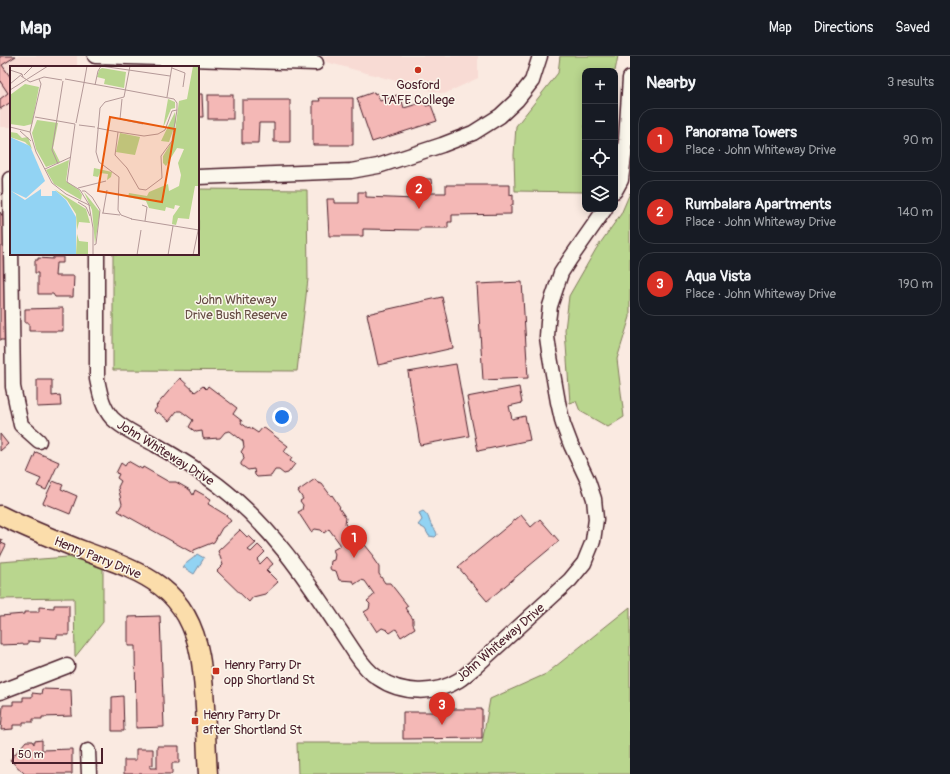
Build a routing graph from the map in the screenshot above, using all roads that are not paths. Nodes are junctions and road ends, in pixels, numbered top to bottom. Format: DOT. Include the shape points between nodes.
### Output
graph roads {
  1 [pos="95,56"];
  2 [pos="540,56"];
  3 [pos="316,63"];
  4 [pos="630,78"];
  5 [pos="199,177"];
  6 [pos="7,179"];
  7 [pos="618,186"];
  8 [pos="603,212"];
  9 [pos="97,255"];
  10 [pos="39,441"];
  11 [pos="0,515"];
  12 [pos="67,666"];
  13 [pos="0,692"];
  14 [pos="88,751"];
  15 [pos="206,753"];
  16 [pos="89,774"];
  17 [pos="204,774"];
  18 [pos="208,774"];
  1 -- 3 [label="street"];
  2 -- 5 [label="street" via="532,81 500,116 473,133 442,146 378,166 351,171"];
  4 -- 7 [label="street" via="626,140 621,180"];
  6 -- 10 [label="street" via="13,387 21,425"];
  8 -- 9 [label="street, John Whiteway Drive" via="561,274 550,306 547,329 563,424 594,499 596,519 593,541 584,562 570,580 474,668 459,680 443,687 424,690 390,686 376,677 355,653 304,575 244,506 189,465 112,418 104,405 97,379"];
  11 -- 15 [label="main road, Henry Parry Drive" via="134,570 160,585 179,603 192,625 200,654"];
  12 -- 13 [label="street"];
  14 -- 16 [label="street"];
  15 -- 17 [label="main road, Henry Parry Drive"];
  15 -- 18 [label="main road, Henry Parry Drive"];
}
